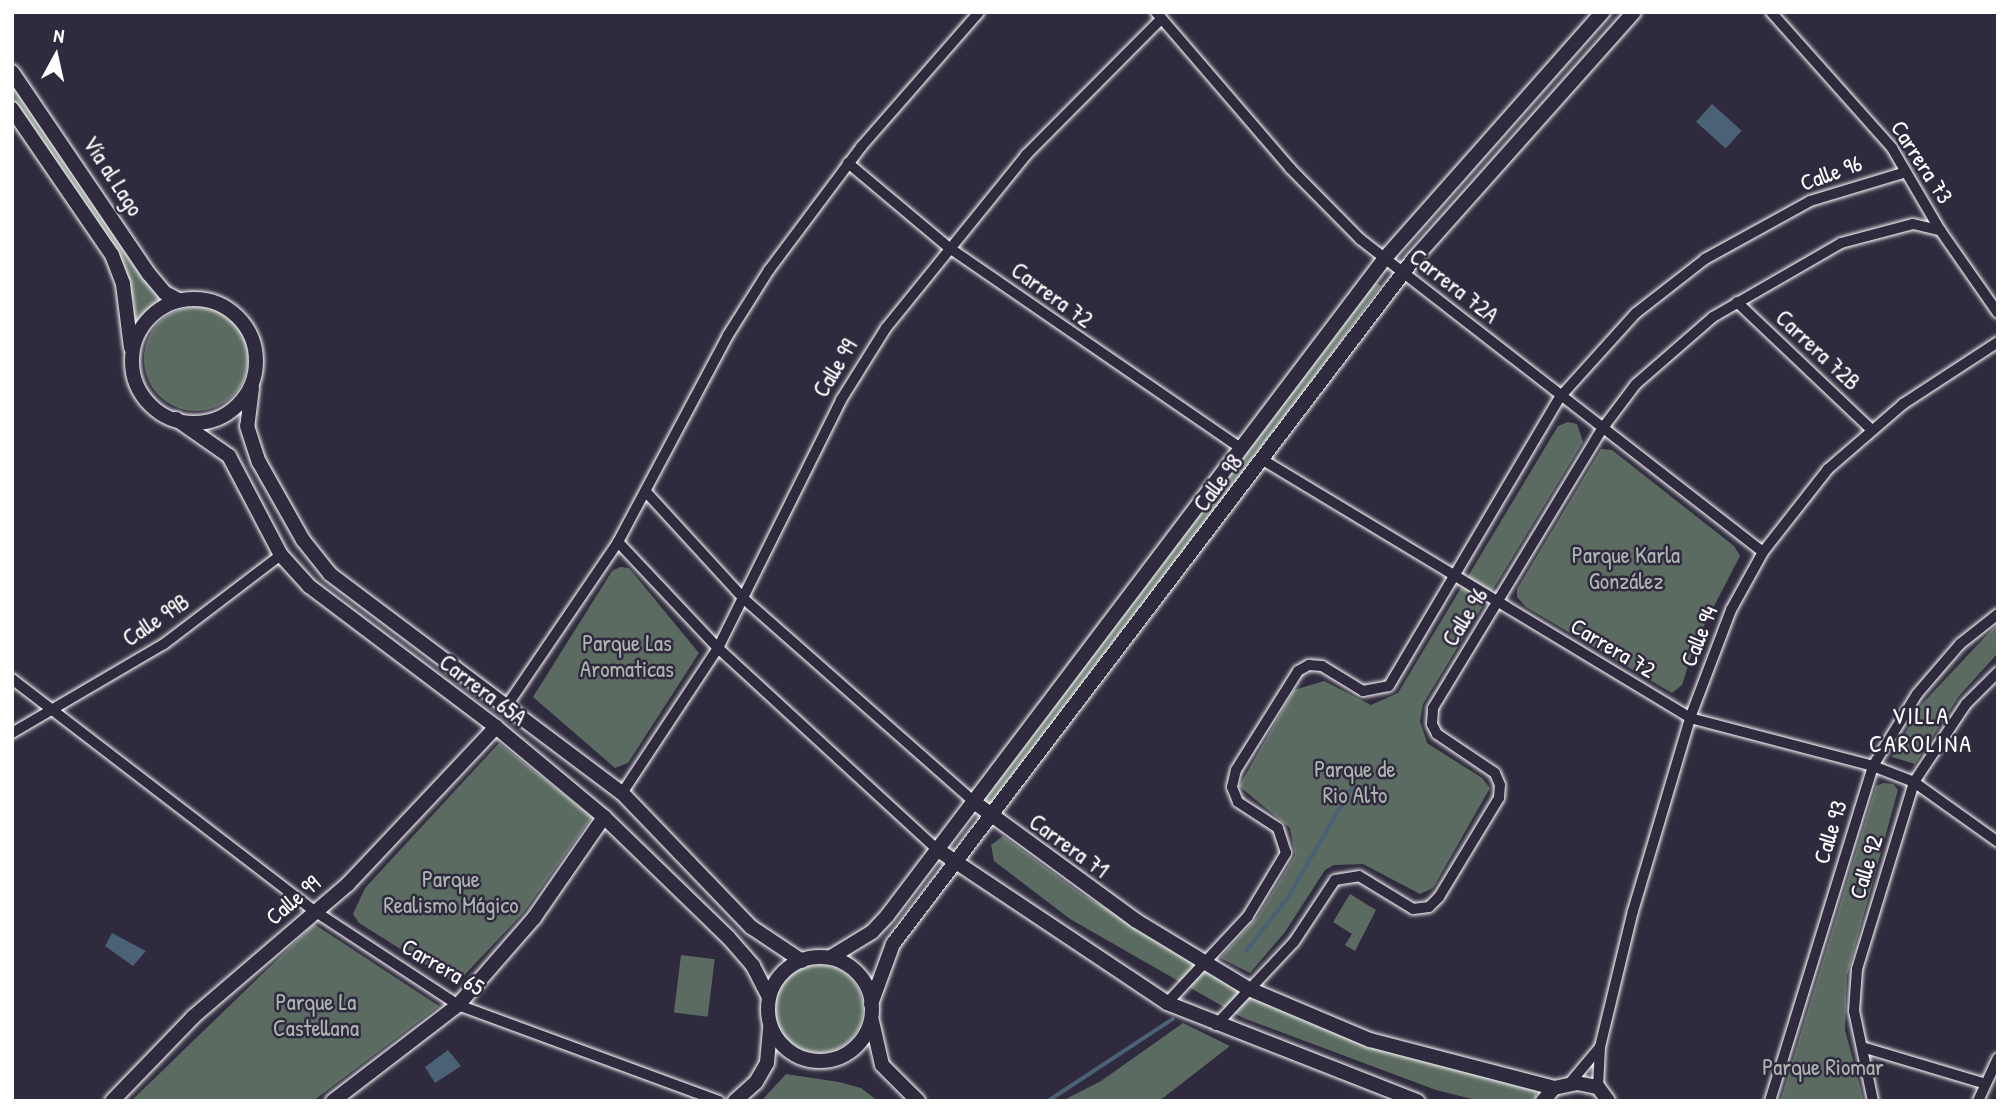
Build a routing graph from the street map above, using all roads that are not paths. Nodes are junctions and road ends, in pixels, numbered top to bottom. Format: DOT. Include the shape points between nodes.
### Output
graph roads {
  1 [pos="979,12"];
  2 [pos="1603,12"];
  3 [pos="1633,12"];
  4 [pos="1771,12"];
  5 [pos="1158,15"];
  6 [pos="12,72"];
  7 [pos="12,110"];
  8 [pos="848,163"];
  9 [pos="1906,172"];
  10 [pos="1940,230"];
  11 [pos="948,247"];
  12 [pos="1385,258"];
  13 [pos="1404,272"];
  14 [pos="178,300"];
  15 [pos="1737,302"];
  16 [pos="1998,313"];
  17 [pos="1998,342"];
  18 [pos="132,358"];
  19 [pos="252,388"];
  20 [pos="1560,397"];
  21 [pos="176,419"];
  22 [pos="1602,429"];
  23 [pos="1871,429"];
  24 [pos="1241,448"];
  25 [pos="1264,460"];
  26 [pos="647,494"];
  27 [pos="618,541"];
  28 [pos="1763,552"];
  29 [pos="281,555"];
  30 [pos="1454,576"];
  31 [pos="744,599"];
  32 [pos="1499,603"];
  33 [pos="1998,614"];
  34 [pos="718,648"];
  35 [pos="1998,671"];
  36 [pos="12,679"];
  37 [pos="508,704"];
  38 [pos="49,712"];
  39 [pos="1690,718"];
  40 [pos="496,727"];
  41 [pos="12,733"];
  42 [pos="1872,766"];
  43 [pos="1914,782"];
  44 [pos="622,793"];
  45 [pos="974,802"];
  46 [pos="604,817"];
  47 [pos="992,817"];
  48 [pos="1998,842"];
  49 [pos="938,850"];
  50 [pos="957,863"];
  51 [pos="313,910"];
  52 [pos="831,957"];
  53 [pos="802,961"];
  54 [pos="1206,963"];
  55 [pos="1249,989"];
  56 [pos="769,997"];
  57 [pos="1167,1003"];
  58 [pos="458,1005"];
  59 [pos="871,1010"];
  60 [pos="769,1023"];
  61 [pos="1216,1025"];
  62 [pos="1600,1047"];
  63 [pos="1862,1047"];
  64 [pos="1998,1058"];
  65 [pos="1983,1083"];
  66 [pos="1569,1084"];
  67 [pos="1598,1087"];
  68 [pos="1554,1088"];
  69 [pos="112,1101"];
  70 [pos="333,1101"];
  71 [pos="719,1101"];
  72 [pos="735,1101"];
  73 [pos="918,1101"];
  74 [pos="1417,1101"];
  75 [pos="1544,1101"];
  76 [pos="1609,1101"];
  77 [pos="1770,1101"];
  78 [pos="1873,1101"];
  79 [pos="1978,1101"];
  1 -- 8 [label="street"];
  2 -- 12 [label="street, Calle 98"];
  3 -- 13 [label="street, Calle 98"];
  4 -- 9 [label="street, Carrera 73" via="1892,148"];
  5 -- 11 [label="street, Calle 99" via="1026,155"];
  5 -- 12 [label="street, Carrera 72A" via="1290,168"];
  6 -- 14 [label="street, Vía al Lago" via="149,274 164,293"];
  7 -- 18 [label="street, Vía al Lago" via="112,256 123,284"];
  8 -- 11 [label="street, Carrera 72"];
  8 -- 26 [label="street" via="789,240 728,335"];
  9 -- 10 [label="street, Carrera 73"];
  9 -- 20 [label="street, Calle 96" via="1810,201 1705,259 1636,313"];
  10 -- 15 [label="street, Calle 96" via="1922,224 1860,236"];
  10 -- 16 [label="street, Carrera 73"];
  11 -- 24 [label="street, Carrera 72"];
  11 -- 31 [label="street, Calle 99" via="886,328 841,400"];
  12 -- 13 [label="street, Carrera 72A"];
  12 -- 24 [label="street, Calle 98"];
  13 -- 20 [label="street, Carrera 72A"];
  13 -- 25 [label="street, Calle 98"];
  14 -- 18 [label="street" via="160,307 146,320 134,341"];
  14 -- 19 [label="street" via="215,305 247,330 256,346 258,368"];
  15 -- 22 [label="street, Calle 96" via="1654,367"];
  15 -- 23 [label="street, Carrera 72B"];
  17 -- 23 [label="street, Calle 94"];
  18 -- 21 [label="street" via="141,393 154,408"];
  19 -- 21 [label="street" via="237,407 217,419 194,423"];
  19 -- 37 [label="street, Carrera 65A" via="247,426 259,462 303,540 330,573"];
  20 -- 22 [label="street, Carrera 72A"];
  20 -- 30 [label="street, Calle 96"];
  21 -- 29 [label="street, Carrera 65A" via="229,456"];
  22 -- 28 [label="street, Carrera 72A"];
  22 -- 32 [label="street, Calle 96"];
  23 -- 28 [label="street, Calle 94" via="1828,469"];
  24 -- 45 [label="street, Calle 98"];
  25 -- 30 [label="street, Carrera 72"];
  25 -- 47 [label="street, Calle 98"];
  26 -- 27 [label="street"];
  26 -- 31 [label="street, Carrera 71"];
  27 -- 34 [label="street"];
  27 -- 37 [label="street"];
  28 -- 39 [label="street, Calle 94" via="1731,610"];
  29 -- 38 [label="street, Calle 99B" via="164,644"];
  29 -- 40 [label="street, Carrera 65A" via="319,594"];
  30 -- 32 [label="street, Carrera 72"];
  30 -- 54 [label="street, Calle 96" via="1389,686 1363,691 1322,666 1309,665 1297,671 1236,770 1232,787 1238,802 1278,828 1286,853 1248,916"];
  31 -- 34 [label="street, Calle 99"];
  31 -- 45 [label="street, Carrera 71"];
  32 -- 39 [label="street, Carrera 72"];
  32 -- 55 [label="street, Calle 96" via="1433,708 1437,734 1495,773 1500,785 1499,798 1440,897 1429,907 1413,909 1359,876 1335,880 1294,942"];
  33 -- 42 [label="street, Calle 93" via="1960,644 1917,694"];
  34 -- 44 [label="street, Calle 99"];
  34 -- 49 [label="street"];
  35 -- 43 [label="street, Calle 92" via="1966,704"];
  36 -- 38 [label="street, Carrera 65"];
  37 -- 44 [label="street, Carrera 65A"];
  38 -- 41 [label="street, Calle 99B"];
  38 -- 51 [label="street, Carrera 65"];
  39 -- 42 [label="street, Carrera 72"];
  39 -- 62 [label="street, Calle 94" via="1633,911"];
  40 -- 46 [label="street, Carrera 65A"];
  40 -- 51 [label="street, Calle 99" via="348,884"];
  42 -- 43 [label="street, Carrera 72"];
  42 -- 77 [label="street, Calle 93"];
  43 -- 48 [label="street, Carrera 72"];
  43 -- 63 [label="street, Calle 92" via="1857,969 1854,1011"];
  44 -- 53 [label="street, Carrera 65A" via="751,927"];
  45 -- 47 [label="street, Carrera 71"];
  45 -- 49 [label="street, Calle 98"];
  46 -- 56 [label="street, Carrera 65A" via="728,937 753,966"];
  46 -- 58 [label="street" via="534,918"];
  47 -- 50 [label="street, Calle 98"];
  47 -- 54 [label="street, Carrera 71" via="1070,877"];
  49 -- 50 [label="street"];
  49 -- 52 [label="street, Calle 98" via="872,932"];
  50 -- 57 [label="street"];
  50 -- 59 [label="street, Calle 98" via="892,944"];
  51 -- 58 [label="street, Carrera 65"];
  51 -- 69 [label="street, Calle 99" via="193,1017"];
  52 -- 53 [label="street"];
  52 -- 59 [label="street" via="855,970"];
  53 -- 56 [label="street" via="775,982"];
  54 -- 55 [label="street, Carrera 71"];
  54 -- 57 [label="street, Calle 96"];
  55 -- 61 [label="street, Calle 96"];
  55 -- 68 [label="street, Carrera 71" via="1370,1040"];
  56 -- 60 [label="street"];
  57 -- 61 [label="street"];
  58 -- 70 [label="street"];
  58 -- 71 [label="street, Carrera 65"];
  59 -- 60 [label="street" via="853,1049 830,1060 792,1054"];
  59 -- 73 [label="street" via="882,1065"];
  60 -- 72 [label="street" via="767,1063 756,1082"];
  61 -- 74 [label="street"];
  62 -- 66 [label="street, Calle 94"];
  62 -- 67 [label="street, Calle 94"];
  63 -- 65 [label="street"];
  63 -- 78 [label="street, Calle 92"];
  64 -- 65 [label="street"];
  65 -- 79 [label="street"];
  66 -- 67 [label="street"];
  66 -- 68 [label="street"];
  67 -- 76 [label="street"];
  68 -- 75 [label="street"];
}
